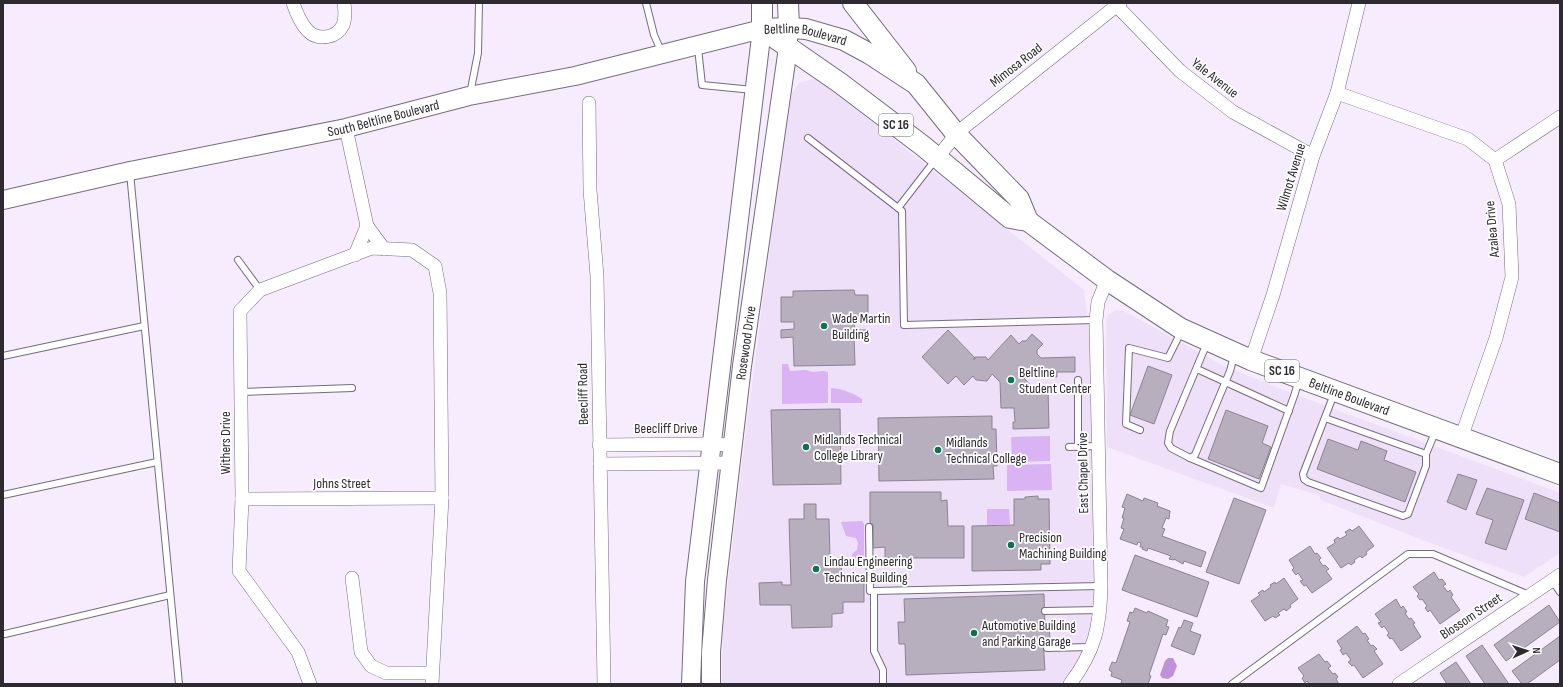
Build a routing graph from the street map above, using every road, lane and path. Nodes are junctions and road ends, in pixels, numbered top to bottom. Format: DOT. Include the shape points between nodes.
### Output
graph roads {
  1 [pos="293,3"];
  2 [pos="344,3"];
  3 [pos="479,3"];
  4 [pos="646,3"];
  5 [pos="762,3"];
  6 [pos="788,3"];
  7 [pos="854,3"];
  8 [pos="1358,3"];
  9 [pos="1117,4"];
  10 [pos="789,28"];
  11 [pos="762,30"];
  12 [pos="697,45"];
  13 [pos="788,48"];
  14 [pos="662,54"];
  15 [pos="916,84"];
  16 [pos="754,90"];
  17 [pos="1336,93"];
  18 [pos="469,96"];
  19 [pos="589,103"];
  20 [pos="1560,118"];
  21 [pos="346,128"];
  22 [pos="956,134"];
  23 [pos="808,138"];
  24 [pos="1313,156"];
  25 [pos="937,158"];
  26 [pos="1495,160"];
  27 [pos="130,171"];
  28 [pos="3,200"];
  29 [pos="898,208"];
  30 [pos="1028,221"];
  31 [pos="367,226"];
  32 [pos="384,249"];
  33 [pos="355,254"];
  34 [pos="238,260"];
  35 [pos="1107,280"];
  36 [pos="260,290"];
  37 [pos="1096,320"];
  38 [pos="144,326"];
  39 [pos="1182,329"];
  40 [pos="1208,340"];
  41 [pos="3,356"];
  42 [pos="1242,356"];
  43 [pos="1197,369"];
  44 [pos="1299,378"];
  45 [pos="1078,380"];
  46 [pos="1225,382"];
  47 [pos="352,388"];
  48 [pos="1336,391"];
  49 [pos="241,392"];
  50 [pos="1289,410"];
  51 [pos="1325,418"];
  52 [pos="1437,429"];
  53 [pos="1140,430"];
  54 [pos="1462,438"];
  55 [pos="711,444"];
  56 [pos="599,445"];
  57 [pos="733,445"];
  58 [pos="1098,446"];
  59 [pos="1069,447"];
  60 [pos="1078,447"];
  61 [pos="1426,454"];
  62 [pos="1190,458"];
  63 [pos="157,462"];
  64 [pos="709,463"];
  65 [pos="731,463"];
  66 [pos="600,464"];
  67 [pos="1560,474"];
  68 [pos="3,495"];
  69 [pos="442,498"];
  70 [pos="242,499"];
  71 [pos="869,527"];
  72 [pos="352,578"];
  73 [pos="1556,578"];
  74 [pos="1101,586"];
  75 [pos="874,591"];
  76 [pos="1560,592"];
  77 [pos="170,595"];
  78 [pos="1530,596"];
  79 [pos="1100,610"];
  80 [pos="1046,611"];
  81 [pos="5,634"];
  82 [pos="1092,647"];
  83 [pos="1047,648"];
  84 [pos="432,679"];
  85 [pos="179,684"];
  86 [pos="310,684"];
  87 [pos="604,684"];
  88 [pos="690,684"];
  89 [pos="711,684"];
  90 [pos="883,684"];
  91 [pos="1070,684"];
  92 [pos="1232,684"];
  93 [pos="1399,684"];
  1 -- 2 [label="street" via="308,31 320,37 327,37 339,31 345,18"];
  3 -- 18 [label="lane" via="478,53"];
  4 -- 14 [label="lane"];
  5 -- 11 [label="main road, Rosewood Drive"];
  6 -- 10 [label="main road, Rosewood Drive"];
  7 -- 15 [label="main road, SC 16"];
  8 -- 17 [label="street, Wilmot Avenue"];
  9 -- 22 [label="street, Mimosa Road"];
  9 -- 24 [label="street, Yale Avenue" via="1180,71 1233,112"];
  10 -- 11 [label="main road, Beltline Boulevard"];
  10 -- 13 [label="main road, Rosewood Drive"];
  10 -- 15 [label="main road, Beltline Boulevard" via="806,29 844,40"];
  11 -- 12 [label="main road, South Beltline Boulevard"];
  11 -- 13 [label="main road, Beltline Boulevard / SC 16"];
  11 -- 16 [label="main road, Rosewood Drive"];
  12 -- 14 [label="main road, South Beltline Boulevard"];
  12 -- 16 [label="lane" via="702,85"];
  13 -- 25 [label="main road, Beltline Boulevard / SC 16" via="840,83"];
  13 -- 57 [label="main road, Rosewood Drive"];
  14 -- 18 [label="main road, South Beltline Boulevard" via="575,76"];
  15 -- 22 [label="main road, Beltline Boulevard / SC 16"];
  16 -- 55 [label="main road, Rosewood Drive"];
  17 -- 24 [label="street, Wilmot Avenue"];
  17 -- 26 [label="street" via="1468,139"];
  18 -- 21 [label="main road, South Beltline Boulevard"];
  19 -- 56 [label="street, Beecliff Road"];
  20 -- 26 [label="street"];
  21 -- 27 [label="main road, South Beltline Boulevard"];
  21 -- 31 [label="street"];
  22 -- 25 [label="street, Mimosa Road"];
  22 -- 30 [label="main road, Beltline Boulevard / SC 16" via="1019,198"];
  23 -- 29 [label="lane"];
  24 -- 42 [label="street, Wilmot Avenue" via="1273,295"];
  25 -- 29 [label="lane"];
  25 -- 30 [label="main road, Beltline Boulevard / SC 16" via="1010,218"];
  26 -- 54 [label="street, Azalea Drive" via="1509,204 1512,277 1496,338"];
  27 -- 28 [label="main road, South Beltline Boulevard"];
  27 -- 38 [label="lane"];
  29 -- 37 [label="lane" via="902,211 904,325"];
  30 -- 35 [label="main road, Beltline Boulevard / SC 16"];
  31 -- 32 [label="street"];
  31 -- 33 [label="street"];
  32 -- 33 [label="street, Withers Drive" via="372,248"];
  32 -- 69 [label="street, Withers Drive" via="412,250 435,266 440,293"];
  33 -- 36 [label="street, Withers Drive"];
  34 -- 36 [label="lane"];
  35 -- 37 [label="street, East Chapel Drive" via="1098,302"];
  35 -- 39 [label="main road, Beltline Boulevard / SC 16"];
  36 -- 49 [label="street, Withers Drive" via="240,311"];
  37 -- 58 [label="street, East Chapel Drive"];
  38 -- 41 [label="lane"];
  38 -- 63 [label="lane"];
  39 -- 40 [label="main road, Beltline Boulevard / SC 16"];
  39 -- 53 [label="lane" via="1168,358 1129,348 1126,424"];
  40 -- 42 [label="main road, Beltline Boulevard / SC 16"];
  40 -- 43 [label="lane"];
  42 -- 44 [label="main road, Beltline Boulevard / SC 16"];
  42 -- 46 [label="lane"];
  43 -- 46 [label="lane"];
  43 -- 62 [label="lane" via="1170,431 1168,443 1171,448"];
  44 -- 48 [label="main road, Beltline Boulevard / SC 16"];
  44 -- 50 [label="lane"];
  45 -- 60 [label="lane"];
  46 -- 50 [label="lane"];
  46 -- 62 [label="lane" via="1195,455"];
  47 -- 49 [label="lane"];
  48 -- 51 [label="lane"];
  48 -- 52 [label="main road, Beltline Boulevard / SC 16"];
  49 -- 70 [label="street, Withers Drive"];
  50 -- 62 [label="lane" via="1261,488"];
  51 -- 61 [label="lane"];
  51 -- 61 [label="lane" via="1303,474 1304,479 1403,516 1408,514 1426,466"];
  52 -- 54 [label="main road, Beltline Boulevard / SC 16"];
  52 -- 61 [label="lane"];
  54 -- 67 [label="main road, Beltline Boulevard / SC 16"];
  55 -- 56 [label="street, Beecliff Drive"];
  55 -- 57 [label="street, Beecliff Drive"];
  55 -- 64 [label="main road, Rosewood Drive"];
  56 -- 66 [label="street, Beecliff Road"];
  57 -- 65 [label="main road, Rosewood Drive"];
  58 -- 60 [label="lane"];
  58 -- 74 [label="street, East Chapel Drive"];
  59 -- 60 [label="lane"];
  63 -- 68 [label="lane"];
  63 -- 77 [label="lane"];
  64 -- 65 [label="street"];
  64 -- 66 [label="street"];
  64 -- 88 [label="main road, Rosewood Drive" via="695,582"];
  65 -- 89 [label="main road, Rosewood Drive" via="717,580"];
  66 -- 87 [label="street, Beecliff Road"];
  69 -- 70 [label="street, Johns Street"];
  69 -- 84 [label="street, Withers Drive"];
  70 -- 86 [label="street, Withers Drive" via="239,571 298,652"];
  71 -- 75 [label="lane" via="870,591"];
  72 -- 84 [label="street, Withers Drive" via="361,652 371,666 386,673"];
  73 -- 76 [label="lane"];
  73 -- 78 [label="street, Blossom Street"];
  74 -- 75 [label="lane"];
  74 -- 79 [label="street, East Chapel Drive"];
  75 -- 90 [label="lane" via="874,651 883,670"];
  77 -- 81 [label="lane"];
  77 -- 85 [label="lane"];
  78 -- 92 [label="lane" via="1433,554 1408,554"];
  78 -- 93 [label="street, Blossom Street"];
  79 -- 80 [label="lane"];
  79 -- 82 [label="street, East Chapel Drive"];
  82 -- 83 [label="lane"];
  82 -- 91 [label="street, East Chapel Drive"];
}
